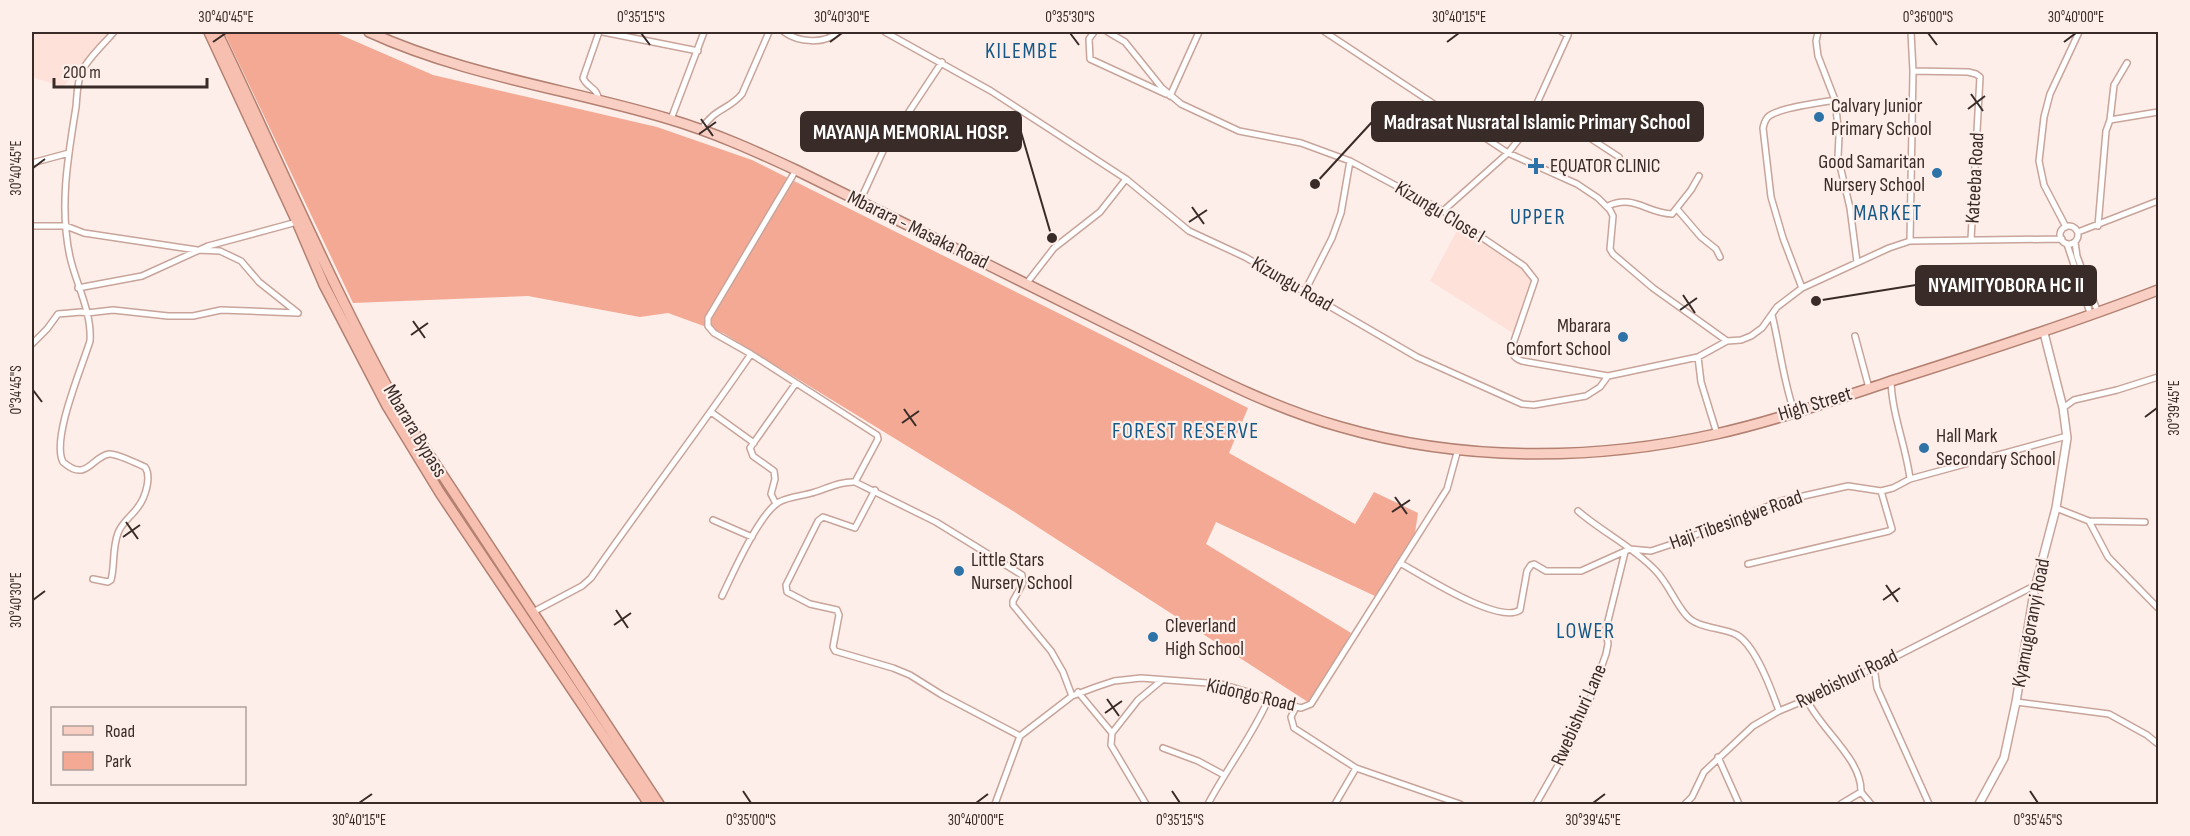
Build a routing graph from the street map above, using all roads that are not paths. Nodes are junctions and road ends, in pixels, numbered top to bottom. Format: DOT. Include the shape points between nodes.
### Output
graph roads {
  1 [pos="114,32"];
  2 [pos="209,32"];
  3 [pos="217,32"];
  4 [pos="369,32"];
  5 [pos="601,32"];
  6 [pos="613,32"];
  7 [pos="704,32"];
  8 [pos="769,32"];
  9 [pos="784,32"];
  10 [pos="838,32"];
  11 [pos="885,32"];
  12 [pos="1094,32"];
  13 [pos="1108,32"];
  14 [pos="1199,32"];
  15 [pos="1324,32"];
  16 [pos="1566,32"];
  17 [pos="1818,32"];
  18 [pos="1911,32"];
  19 [pos="2079,32"];
  20 [pos="698,51"];
  21 [pos="942,62"];
  22 [pos="2127,63"];
  23 [pos="1913,71"];
  24 [pos="1170,96"];
  25 [pos="1835,100"];
  26 [pos="599,101"];
  27 [pos="1538,104"];
  28 [pos="2158,112"];
  29 [pos="671,119"];
  30 [pos="2110,120"];
  31 [pos="701,130"];
  32 [pos="69,153"];
  33 [pos="1508,153"];
  34 [pos="1619,157"];
  35 [pos="46,159"];
  36 [pos="1350,161"];
  37 [pos="32,163"];
  38 [pos="32,168"];
  39 [pos="796,170"];
  40 [pos="1699,176"];
  41 [pos="1126,179"];
  42 [pos="860,201"];
  43 [pos="2158,201"];
  44 [pos="1608,206"];
  45 [pos="1677,208"];
  46 [pos="1443,211"];
  47 [pos="297,222"];
  48 [pos="32,226"];
  49 [pos="66,226"];
  50 [pos="2098,226"];
  51 [pos="2066,227"];
  52 [pos="2078,232"];
  53 [pos="1971,239"];
  54 [pos="2062,239"];
  55 [pos="1910,241"];
  56 [pos="2075,242"];
  57 [pos="2067,244"];
  58 [pos="197,250"];
  59 [pos="1720,257"];
  60 [pos="1857,262"];
  61 [pos="1026,284"];
  62 [pos="78,288"];
  63 [pos="1802,288"];
  64 [pos="2158,290"];
  65 [pos="1305,291"];
  66 [pos="87,313"];
  67 [pos="1772,315"];
  68 [pos="2095,315"];
  69 [pos="2044,333"];
  70 [pos="1855,336"];
  71 [pos="1727,341"];
  72 [pos="32,344"];
  73 [pos="751,354"];
  74 [pos="1698,357"];
  75 [pos="1608,376"];
  76 [pos="2158,377"];
  77 [pos="1891,381"];
  78 [pos="796,383"];
  79 [pos="1869,388"];
  80 [pos="2063,408"];
  81 [pos="1794,411"];
  82 [pos="711,412"];
  83 [pos="1717,434"];
  84 [pos="2067,436"];
  85 [pos="753,443"];
  86 [pos="1458,449"];
  87 [pos="1910,479"];
  88 [pos="855,482"];
  89 [pos="875,490"];
  90 [pos="1881,491"];
  91 [pos="776,504"];
  92 [pos="2056,508"];
  93 [pos="1578,511"];
  94 [pos="713,520"];
  95 [pos="2089,521"];
  96 [pos="2145,522"];
  97 [pos="752,537"];
  98 [pos="1628,551"];
  99 [pos="1400,563"];
  100 [pos="1748,564"];
  101 [pos="93,579"];
  102 [pos="2036,585"];
  103 [pos="722,596"];
  104 [pos="2158,608"];
  105 [pos="533,612"];
  106 [pos="1874,668"];
  107 [pos="1162,680"];
  108 [pos="1078,692"];
  109 [pos="1072,696"];
  110 [pos="1269,698"];
  111 [pos="1807,700"];
  112 [pos="2016,702"];
  113 [pos="1296,707"];
  114 [pos="1779,711"];
  115 [pos="1112,734"];
  116 [pos="1020,736"];
  117 [pos="2158,744"];
  118 [pos="1163,748"];
  119 [pos="1718,757"];
  120 [pos="1356,768"];
  121 [pos="1224,775"];
  122 [pos="1860,792"];
  123 [pos="1692,797"];
  124 [pos="649,804"];
  125 [pos="659,804"];
  126 [pos="995,804"];
  127 [pos="1146,804"];
  128 [pos="1208,804"];
  129 [pos="1335,804"];
  130 [pos="1460,804"];
  131 [pos="1536,804"];
  132 [pos="1685,804"];
  133 [pos="1694,804"];
  134 [pos="1739,804"];
  135 [pos="1841,804"];
  136 [pos="1871,804"];
  137 [pos="1929,804"];
  138 [pos="1979,804"];
  1 -- 32 [label="street" via="82,71"];
  2 -- 47 [label="highway, Mbarara Bypass"];
  3 -- 105 [label="highway, Mbarara Bypass" via="364,346 421,444"];
  4 -- 26 [label="main road, Mbarara - Masaka Road" via="456,66"];
  5 -- 6 [label="street"];
  5 -- 26 [label="street" via="583,78 596,90"];
  6 -- 20 [label="street"];
  7 -- 20 [label="street"];
  8 -- 31 [label="street" via="742,94 712,115"];
  9 -- 10 [label="street" via="806,40 828,38"];
  11 -- 21 [label="street, Kizungu Road"];
  12 -- 24 [label="street" via="1089,39 1090,59"];
  13 -- 24 [label="street" via="1130,47"];
  14 -- 24 [label="street"];
  15 -- 33 [label="street"];
  16 -- 27 [label="street"];
  17 -- 25 [label="street" via="1818,57"];
  18 -- 23 [label="street"];
  19 -- 51 [label="street" via="2050,94 2039,161 2044,185"];
  20 -- 29 [label="street"];
  21 -- 41 [label="street, Kizungu Road"];
  21 -- 42 [label="street" via="883,152"];
  22 -- 30 [label="street" via="2114,85"];
  23 -- 53 [label="street, Kateeba Road" via="1968,72 1980,77"];
  23 -- 55 [label="street"];
  24 -- 36 [label="street, Kizungu Close I" via="1239,131 1301,142"];
  25 -- 60 [label="street" via="1838,157"];
  25 -- 63 [label="street" via="1770,115 1763,128 1771,197"];
  26 -- 29 [label="main road, Mbarara - Masaka Road"];
  27 -- 33 [label="street"];
  27 -- 34 [label="street"];
  28 -- 30 [label="street"];
  29 -- 31 [label="main road, Mbarara - Masaka Road"];
  30 -- 50 [label="street"];
  31 -- 39 [label="main road, Mbarara - Masaka Road"];
  32 -- 35 [label="street"];
  32 -- 49 [label="street"];
  33 -- 44 [label="street" via="1577,184"];
  33 -- 46 [label="street"];
  35 -- 37 [label="street"];
  35 -- 38 [label="street"];
  36 -- 46 [label="street, Kizungu Close I"];
  36 -- 65 [label="street" via="1341,213"];
  39 -- 42 [label="main road, Mbarara - Masaka Road"];
  39 -- 73 [label="street" via="708,318 709,330"];
  40 -- 45 [label="street"];
  41 -- 61 [label="street" via="1100,212 1054,248"];
  41 -- 65 [label="street, Kizungu Road" via="1189,231 1245,256"];
  42 -- 61 [label="main road, Mbarara - Masaka Road"];
  43 -- 50 [label="street"];
  44 -- 45 [label="street" via="1628,201 1667,214"];
  44 -- 71 [label="street" via="1612,216 1610,249 1618,259"];
  45 -- 59 [label="street"];
  46 -- 75 [label="street, Kizungu Close I" via="1524,266 1535,280 1512,347 1515,358"];
  47 -- 58 [label="street"];
  47 -- 124 [label="highway, Mbarara Bypass" via="349,336 440,493"];
  48 -- 49 [label="street"];
  49 -- 58 [label="street" via="84,233"];
  49 -- 62 [label="street"];
  50 -- 52 [label="street"];
  51 -- 52 [label="street"];
  51 -- 54 [label="street" via="2061,232"];
  52 -- 56 [label="street"];
  53 -- 54 [label="street"];
  53 -- 55 [label="street"];
  54 -- 57 [label="street"];
  55 -- 60 [label="street"];
  56 -- 57 [label="street"];
  56 -- 68 [label="street"];
  57 -- 68 [label="street"];
  58 -- 62 [label="street" via="142,276"];
  58 -- 66 [label="street" via="220,251 241,261 259,282 298,313"];
  60 -- 63 [label="street"];
  61 -- 86 [label="main road, Mbarara - Masaka Road" via="1297,413 1397,441"];
  62 -- 66 [label="street"];
  63 -- 67 [label="street"];
  64 -- 68 [label="main road, High Street"];
  65 -- 75 [label="street, Kizungu Road" via="1417,357 1522,404 1586,396"];
  66 -- 72 [label="street" via="57,314"];
  66 -- 101 [label="street" via="90,341 61,430 60,456 69,466 82,470 112,454 145,467 148,473 140,504 117,535 111,580"];
  67 -- 71 [label="street" via="1751,336"];
  67 -- 81 [label="street" via="1785,386"];
  68 -- 69 [label="main road, High Street"];
  69 -- 77 [label="main road, High Street"];
  69 -- 80 [label="street, Kyamugoranyi Road"];
  70 -- 79 [label="street"];
  71 -- 74 [label="street"];
  73 -- 78 [label="street"];
  73 -- 82 [label="street"];
  74 -- 75 [label="street"];
  74 -- 83 [label="street" via="1701,382"];
  76 -- 80 [label="street" via="2074,399"];
  77 -- 79 [label="main road, High Street"];
  77 -- 87 [label="street"];
  78 -- 85 [label="street"];
  78 -- 88 [label="street" via="878,436"];
  79 -- 81 [label="main road, High Street"];
  80 -- 84 [label="street, Kyamugoranyi Road"];
  81 -- 83 [label="main road, High Street"];
  82 -- 85 [label="street"];
  82 -- 105 [label="street" via="586,584"];
  83 -- 86 [label="main road, High Street" via="1623,449 1572,452"];
  84 -- 87 [label="street"];
  84 -- 92 [label="street, Kyamugoranyi Road"];
  85 -- 91 [label="street" via="751,454 774,471 771,494"];
  86 -- 99 [label="street, Kidongo Road" via="1447,489"];
  87 -- 90 [label="street, Haji Tibesingwe Road"];
  88 -- 89 [label="street"];
  88 -- 91 [label="street"];
  89 -- 109 [label="street" via="1022,575 1023,584 1013,605 1051,651"];
  89 -- 116 [label="street" via="855,528 821,518 786,585 787,592 810,604 837,610 835,651 910,675"];
  90 -- 98 [label="street, Haji Tibesingwe Road" via="1838,487 1781,501 1650,551"];
  90 -- 100 [label="street" via="1892,529 1889,531"];
  91 -- 97 [label="street"];
  92 -- 95 [label="street"];
  92 -- 102 [label="street, Kyamugoranyi Road"];
  93 -- 98 [label="street" via="1619,539"];
  94 -- 97 [label="street"];
  95 -- 96 [label="street"];
  95 -- 104 [label="street" via="2108,557"];
  97 -- 103 [label="street"];
  98 -- 99 [label="street" via="1581,571 1546,571 1531,565 1520,610 1515,613 1484,608"];
  98 -- 114 [label="street" via="1654,569 1686,616 1738,636 1748,645 1768,680"];
  98 -- 131 [label="street, Rwebishuri Lane" via="1606,629 1606,654 1594,688 1569,746"];
  99 -- 113 [label="street, Kidongo Road" via="1316,698 1305,707"];
  102 -- 106 [label="street, Rwebishuri Road"];
  102 -- 112 [label="street, Kyamugoranyi Road"];
  105 -- 125 [label="highway, Mbarara Bypass"];
  106 -- 111 [label="street, Rwebishuri Road"];
  106 -- 137 [label="street" via="1877,687"];
  107 -- 108 [label="street, Kidongo Road" via="1114,681"];
  107 -- 110 [label="street, Kidongo Road" via="1221,684"];
  107 -- 115 [label="street" via="1138,700"];
  108 -- 109 [label="street, Kidongo Road"];
  108 -- 115 [label="street"];
  109 -- 116 [label="street, Kidongo Road"];
  110 -- 113 [label="street, Kidongo Road"];
  110 -- 121 [label="street"];
  111 -- 114 [label="street, Rwebishuri Road"];
  111 -- 122 [label="street" via="1821,724 1850,758 1861,783"];
  112 -- 117 [label="street" via="2109,714"];
  112 -- 138 [label="street, Kyamugoranyi Road" via="2004,758"];
  113 -- 120 [label="street" via="1291,717 1294,728"];
  114 -- 119 [label="street, Rwebishuri Road" via="1753,726"];
  115 -- 127 [label="street" via="1111,745"];
  116 -- 126 [label="street"];
  118 -- 121 [label="street"];
  119 -- 123 [label="street, Rwebishuri Road" via="1704,772"];
  119 -- 134 [label="street"];
  120 -- 129 [label="street"];
  120 -- 130 [label="street"];
  121 -- 128 [label="street"];
  122 -- 135 [label="street"];
  122 -- 136 [label="street"];
  123 -- 132 [label="street, Rwebishuri Road"];
  123 -- 133 [label="street"];
}
